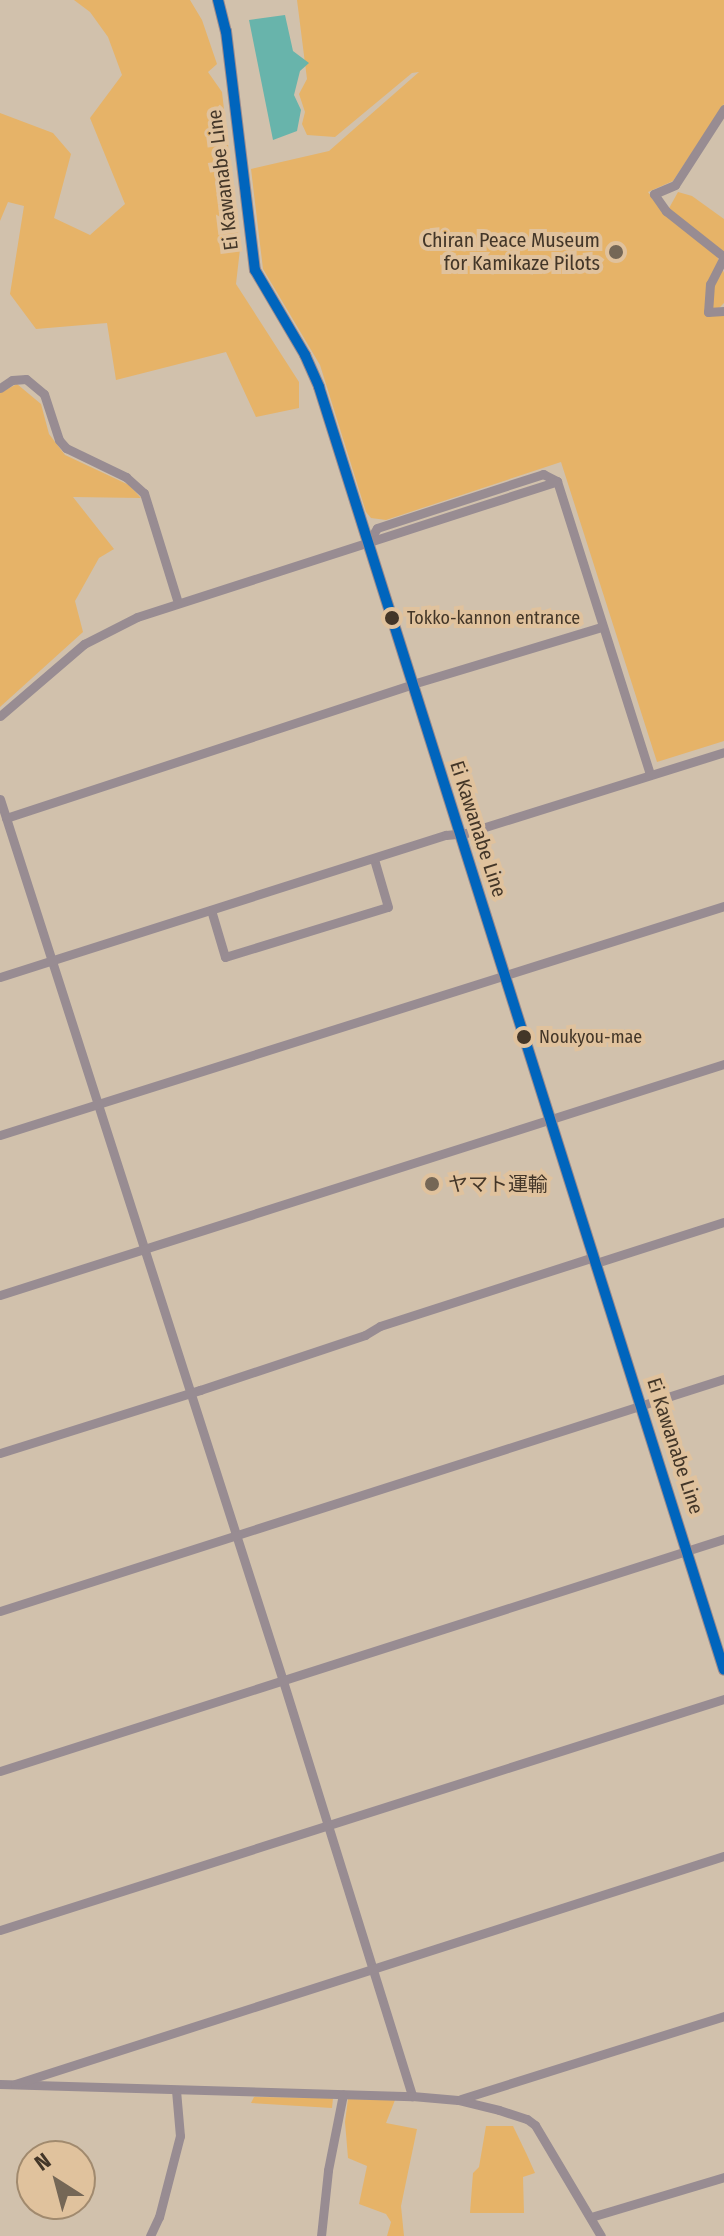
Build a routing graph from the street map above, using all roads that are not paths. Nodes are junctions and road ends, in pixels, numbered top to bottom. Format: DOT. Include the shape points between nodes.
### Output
graph roads {
  1 [pos="218,0"];
  2 [pos="724,109"];
  3 [pos="724,257"];
  4 [pos="724,311"];
  5 [pos="0,388"];
  6 [pos="368,543"];
  7 [pos="178,603"];
  8 [pos="602,627"];
  9 [pos="412,685"];
  10 [pos="0,716"];
  11 [pos="724,752"];
  12 [pos="650,775"];
  13 [pos="0,799"];
  14 [pos="6,818"];
  15 [pos="459,833"];
  16 [pos="374,859"];
  17 [pos="724,906"];
  18 [pos="211,910"];
  19 [pos="52,960"];
  20 [pos="503,976"];
  21 [pos="0,977"];
  22 [pos="724,1064"];
  23 [pos="99,1104"];
  24 [pos="550,1119"];
  25 [pos="0,1135"];
  26 [pos="724,1222"];
  27 [pos="145,1249"];
  28 [pos="595,1260"];
  29 [pos="0,1295"];
  30 [pos="724,1379"];
  31 [pos="191,1391"];
  32 [pos="641,1406"];
  33 [pos="0,1453"];
  34 [pos="236,1535"];
  35 [pos="724,1539"];
  36 [pos="688,1550"];
  37 [pos="0,1611"];
  38 [pos="724,1670"];
  39 [pos="283,1681"];
  40 [pos="724,1699"];
  41 [pos="0,1771"];
  42 [pos="328,1825"];
  43 [pos="724,1856"];
  44 [pos="0,1930"];
  45 [pos="374,1968"];
  46 [pos="724,2016"];
  47 [pos="0,2084"];
  48 [pos="15,2084"];
  49 [pos="176,2090"];
  50 [pos="343,2094"];
  51 [pos="412,2096"];
  52 [pos="458,2100"];
  53 [pos="724,2177"];
  54 [pos="591,2217"];
  55 [pos="150,2236"];
  56 [pos="321,2236"];
  57 [pos="601,2236"];
  1 -- 6 [label="main road, Ei Kawanabe Line" via="255,270 312,370"];
  2 -- 3 [label="street" via="675,185 654,194 666,211"];
  3 -- 4 [label="street" via="710,284 708,312"];
  5 -- 7 [label="street" via="26,379 44,394 66,448 126,477 144,493"];
  6 -- 7 [label="street"];
  6 -- 8 [label="street" via="377,528 543,474 557,481"];
  6 -- 9 [label="main road, Ei Kawanabe Line"];
  7 -- 10 [label="street" via="100,634"];
  8 -- 9 [label="street"];
  8 -- 12 [label="street"];
  9 -- 14 [label="street"];
  9 -- 15 [label="main road, Ei Kawanabe Line"];
  11 -- 12 [label="street"];
  12 -- 15 [label="street"];
  13 -- 14 [label="street"];
  14 -- 19 [label="street"];
  15 -- 16 [label="street"];
  15 -- 20 [label="main road, Ei Kawanabe Line"];
  16 -- 18 [label="street"];
  16 -- 18 [label="street" via="388,907 225,957"];
  17 -- 20 [label="street"];
  18 -- 19 [label="street"];
  19 -- 21 [label="street"];
  19 -- 23 [label="street"];
  20 -- 23 [label="street"];
  20 -- 24 [label="main road, Ei Kawanabe Line"];
  22 -- 24 [label="street"];
  23 -- 25 [label="street"];
  23 -- 27 [label="street"];
  24 -- 27 [label="street"];
  24 -- 28 [label="main road, Ei Kawanabe Line"];
  26 -- 28 [label="street"];
  27 -- 29 [label="street"];
  27 -- 31 [label="street"];
  28 -- 31 [label="street"];
  28 -- 32 [label="main road, Ei Kawanabe Line"];
  30 -- 32 [label="street"];
  31 -- 33 [label="street"];
  31 -- 34 [label="street"];
  32 -- 34 [label="street"];
  32 -- 36 [label="main road, Ei Kawanabe Line"];
  34 -- 37 [label="street"];
  34 -- 39 [label="street"];
  35 -- 36 [label="street"];
  36 -- 38 [label="main road, Ei Kawanabe Line"];
  36 -- 39 [label="street"];
  39 -- 41 [label="street"];
  39 -- 42 [label="street"];
  40 -- 42 [label="street"];
  42 -- 44 [label="street"];
  42 -- 45 [label="street"];
  43 -- 45 [label="street"];
  45 -- 48 [label="street"];
  45 -- 51 [label="street"];
  46 -- 52 [label="street"];
  47 -- 48 [label="street"];
  48 -- 49 [label="street"];
  49 -- 50 [label="street"];
  49 -- 55 [label="street" via="180,2136"];
  50 -- 51 [label="street"];
  50 -- 56 [label="street"];
  51 -- 52 [label="street"];
  52 -- 54 [label="street" via="519,2115 535,2125"];
  53 -- 54 [label="street"];
  54 -- 57 [label="street"];
}
